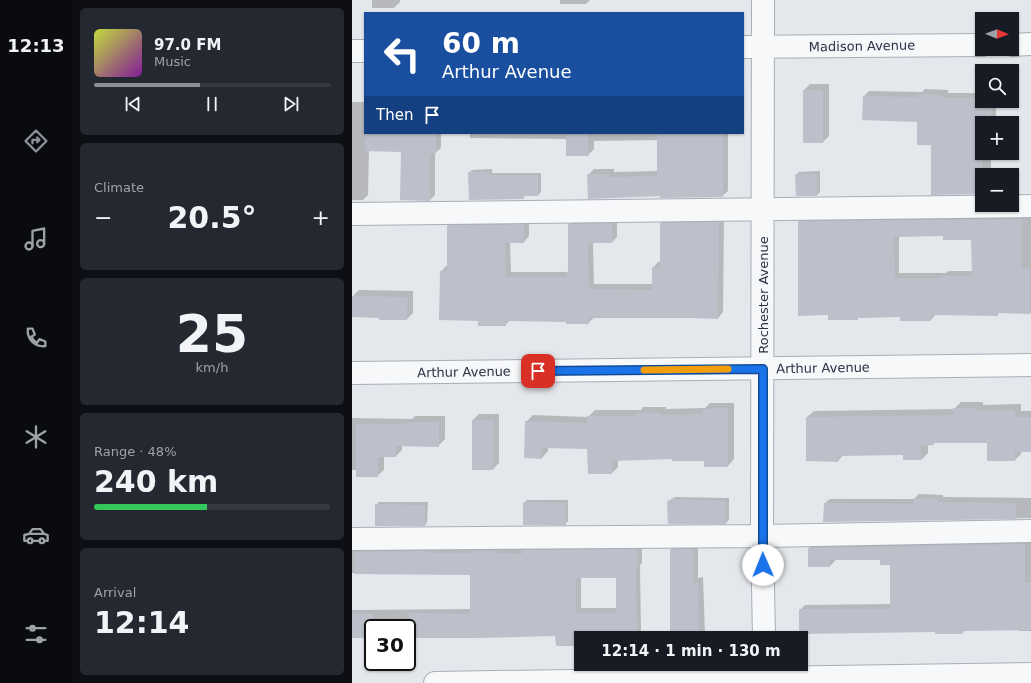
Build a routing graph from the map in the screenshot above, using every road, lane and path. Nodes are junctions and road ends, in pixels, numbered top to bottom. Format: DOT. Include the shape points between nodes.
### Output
graph roads {
  1 [pos="763,0"];
  2 [pos="1019,44"];
  3 [pos="1031,44"];
  4 [pos="975,45"];
  5 [pos="753,47"];
  6 [pos="352,51"];
  7 [pos="364,51"];
  8 [pos="1031,206"];
  9 [pos="763,208"];
  10 [pos="352,214"];
  11 [pos="1031,365"];
  12 [pos="763,369"];
  13 [pos="352,373"];
  14 [pos="1031,531"];
  15 [pos="762,536"];
  16 [pos="352,539"];
  17 [pos="764,631"];
  18 [pos="1031,674"];
  19 [pos="765,675"];
  20 [pos="435,683"];
  1 -- 5 [label="street, Rochester Avenue"];
  2 -- 3 [label="street"];
  4 -- 5 [label="street, Madison Avenue"];
  5 -- 9 [label="street, Rochester Avenue"];
  6 -- 7 [label="street"];
  8 -- 9 [label="street"];
  9 -- 10 [label="street"];
  9 -- 12 [label="street, Rochester Avenue"];
  11 -- 12 [label="street, Arthur Avenue"];
  12 -- 13 [label="street, Arthur Avenue"];
  12 -- 15 [label="street, Rochester Avenue"];
  14 -- 15 [label="street"];
  15 -- 16 [label="street"];
  15 -- 17 [label="street, Rochester Avenue"];
  18 -- 19 [label="street"];
  19 -- 20 [label="street"];
}
